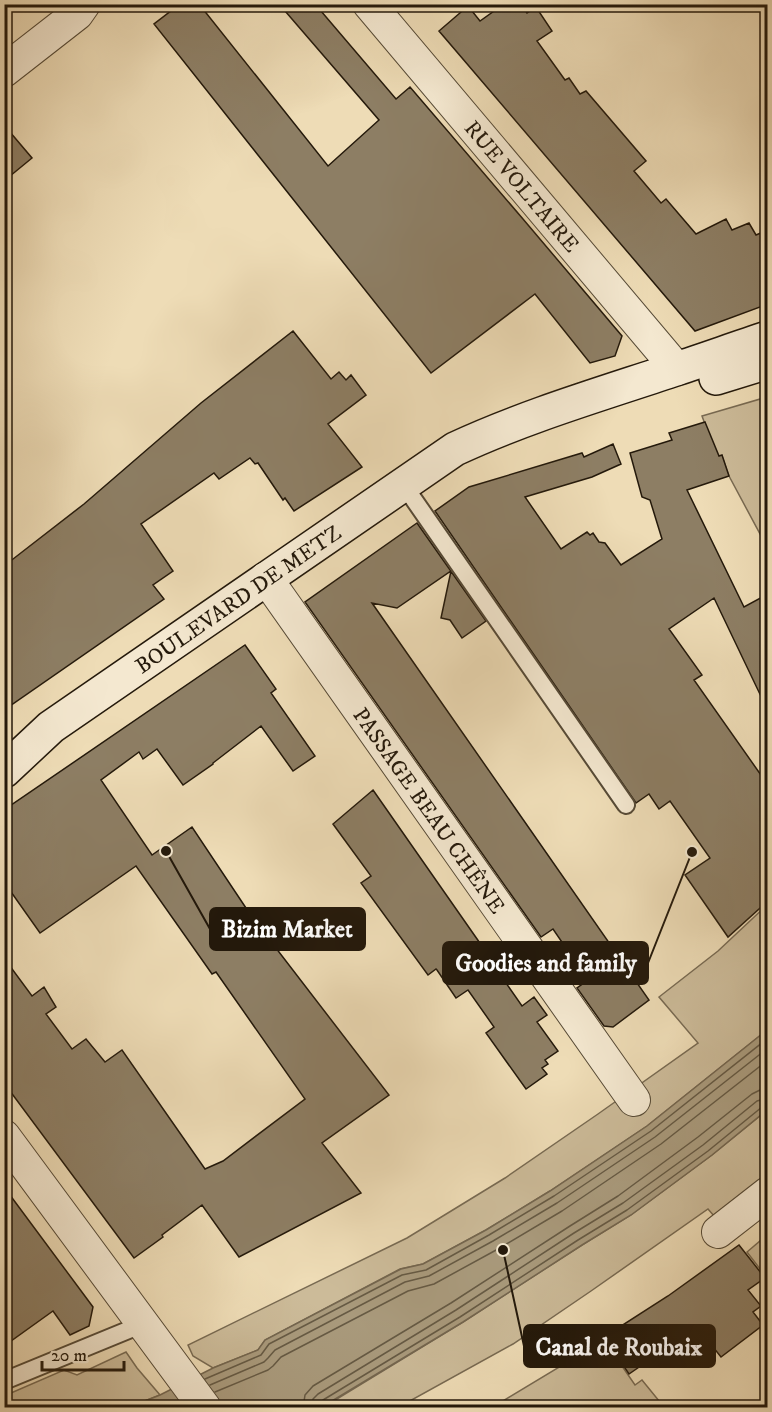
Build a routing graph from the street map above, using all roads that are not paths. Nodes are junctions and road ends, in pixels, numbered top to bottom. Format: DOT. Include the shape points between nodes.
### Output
graph roads {
  1 [pos="84,4"];
  2 [pos="369,4"];
  3 [pos="4,71"];
  4 [pos="768,338"];
  5 [pos="768,363"];
  6 [pos="677,369"];
  7 [pos="413,477"];
  8 [pos="266,578"];
  9 [pos="51,727"];
  10 [pos="4,751"];
  11 [pos="4,771"];
  12 [pos="627,805"];
  13 [pos="634,1100"];
  14 [pos="4,1136"];
  15 [pos="768,1193"];
  16 [pos="718,1232"];
  17 [pos="143,1324"];
  18 [pos="4,1381"];
  19 [pos="205,1407"];
  1 -- 3 [label="street" via="77,14"];
  2 -- 6 [label="street, RUE VOLTAIRE"];
  4 -- 6 [label="main road, BOULEVARD DE METZ"];
  5 -- 7 [label="main road, BOULEVARD DE METZ" via="486,445"];
  6 -- 7 [label="main road, BOULEVARD DE METZ" via="502,428 455,449"];
  7 -- 8 [label="main road, BOULEVARD DE METZ"];
  7 -- 12 [label="lane"];
  8 -- 9 [label="main road, BOULEVARD DE METZ"];
  8 -- 13 [label="street, PASSAGE BEAU CHÊNE"];
  9 -- 10 [label="main road, BOULEVARD DE METZ"];
  9 -- 11 [label="main road, BOULEVARD DE METZ"];
  14 -- 17 [label="street"];
  15 -- 16 [label="street"];
  17 -- 18 [label="lane"];
  17 -- 19 [label="street"];
}
